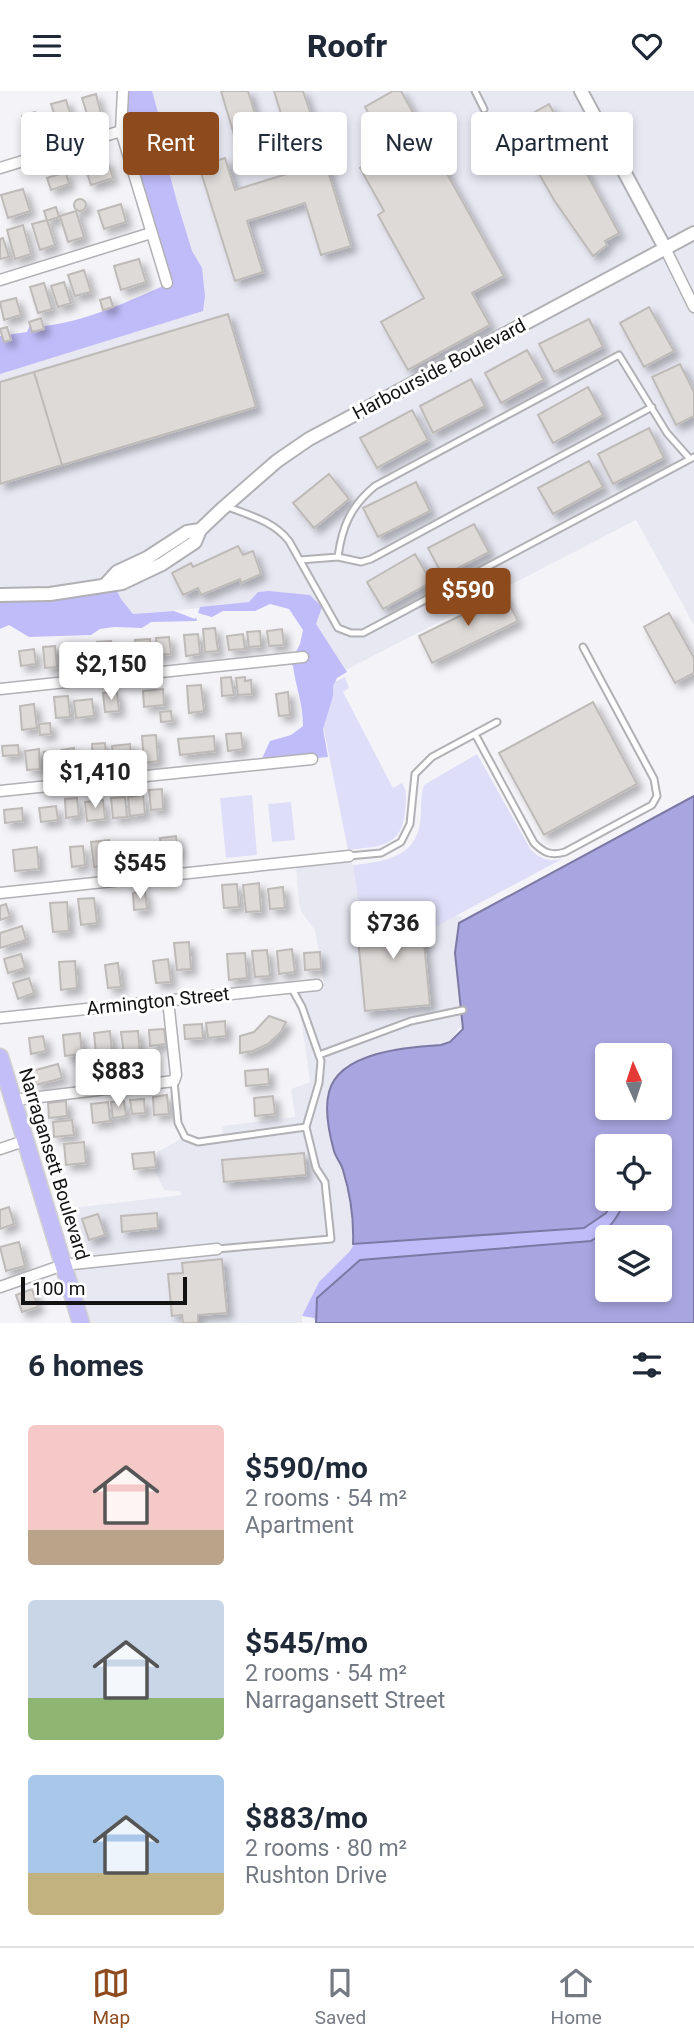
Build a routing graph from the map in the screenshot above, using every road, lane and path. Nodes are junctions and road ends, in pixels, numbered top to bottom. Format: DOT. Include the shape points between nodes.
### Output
graph roads {
  1 [pos="122,91"];
  2 [pos="475,91"];
  3 [pos="581,91"];
  4 [pos="484,109"];
  5 [pos="121,131"];
  6 [pos="0,169"];
  7 [pos="150,233"];
  8 [pos="694,233"];
  9 [pos="665,248"];
  10 [pos="0,279"];
  11 [pos="167,283"];
  12 [pos="694,307"];
  13 [pos="652,407"];
  14 [pos="692,458"];
  15 [pos="225,506"];
  16 [pos="338,557"];
  17 [pos="300,560"];
  18 [pos="0,595"];
  19 [pos="583,647"];
  20 [pos="303,657"];
  21 [pos="0,689"];
  22 [pos="497,722"];
  23 [pos="475,734"];
  24 [pos="312,759"];
  25 [pos="0,791"];
  26 [pos="349,856"];
  27 [pos="0,893"];
  28 [pos="317,985"];
  29 [pos="291,987"];
  30 [pos="168,1000"];
  31 [pos="463,1010"];
  32 [pos="0,1018"];
  33 [pos="318,1055"];
  34 [pos="0,1057"];
  35 [pos="174,1081"];
  36 [pos="14,1100"];
  37 [pos="306,1127"];
  38 [pos="27,1140"];
  39 [pos="0,1149"];
  40 [pos="217,1249"];
  41 [pos="63,1265"];
  42 [pos="0,1287"];
  43 [pos="81,1323"];
  1 -- 5 [label="street"];
  2 -- 4 [label="lane"];
  3 -- 9 [label="street"];
  5 -- 6 [label="street"];
  5 -- 7 [label="street"];
  7 -- 10 [label="street"];
  7 -- 11 [label="street"];
  8 -- 9 [label="street, Harbourside Boulevard"];
  9 -- 12 [label="street"];
  9 -- 15 [label="street, Harbourside Boulevard" via="309,439"];
  13 -- 14 [label="lane" via="667,433"];
  13 -- 16 [label="lane" via="371,559 361,562"];
  13 -- 16 [label="lane" via="619,355 375,486 351,512"];
  14 -- 17 [label="lane" via="363,633 338,628"];
  15 -- 17 [label="lane" via="280,530"];
  15 -- 18 [label="street, Harbourside Boulevard" via="200,530 195,542 122,583 50,594"];
  16 -- 17 [label="lane"];
  19 -- 23 [label="lane" via="654,779 657,796 652,805 565,852 553,855 542,851"];
  20 -- 21 [label="street"];
  22 -- 23 [label="lane"];
  23 -- 26 [label="lane" via="432,757 415,774 410,824 401,842 381,853"];
  24 -- 25 [label="street"];
  26 -- 27 [label="street"];
  28 -- 29 [label="street, Armington Street"];
  29 -- 30 [label="street, Armington Street"];
  29 -- 33 [label="lane"];
  30 -- 32 [label="street, Armington Street"];
  30 -- 35 [label="street"];
  31 -- 33 [label="lane" via="411,1021"];
  33 -- 37 [label="lane" via="319,1083"];
  34 -- 36 [label="main road, Narragansett Boulevard"];
  35 -- 36 [label="street"];
  35 -- 37 [label="lane" via="178,1123 185,1137 198,1142"];
  36 -- 38 [label="main road, Narragansett Boulevard"];
  37 -- 40 [label="lane" via="316,1168 325,1182 331,1239"];
  38 -- 39 [label="street"];
  38 -- 41 [label="main road, Narragansett Boulevard"];
  40 -- 41 [label="street"];
  41 -- 42 [label="street"];
  41 -- 43 [label="main road, Narragansett Boulevard"];
}
